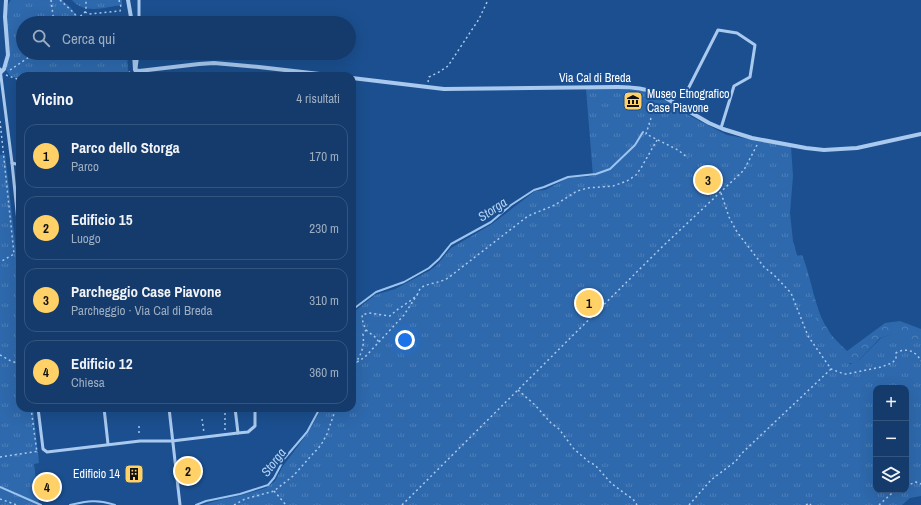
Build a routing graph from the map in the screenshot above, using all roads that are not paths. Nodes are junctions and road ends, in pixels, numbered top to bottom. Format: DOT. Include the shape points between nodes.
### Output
graph roads {
  1 [pos="6,0"];
  2 [pos="139,0"];
  3 [pos="128,1"];
  4 [pos="131,16"];
  5 [pos="140,16"];
  6 [pos="134,60"];
  7 [pos="137,60"];
  8 [pos="0,69"];
  9 [pos="135,70"];
  10 [pos="302,72"];
  11 [pos="0,73"];
  12 [pos="356,78"];
  13 [pos="687,91"];
  14 [pos="721,128"];
  15 [pos="921,134"];
  16 [pos="12,163"];
  17 [pos="16,164"];
  18 [pos="16,202"];
  19 [pos="38,412"];
  20 [pos="104,412"];
  21 [pos="169,412"];
  22 [pos="235,412"];
  23 [pos="255,412"];
  24 [pos="238,433"];
  25 [pos="172,441"];
  26 [pos="108,444"];
  27 [pos="180,505"];
  1 -- 11 [label="street" via="8,55 4,69"];
  2 -- 5 [label="lane"];
  3 -- 4 [label="street"];
  6 -- 9 [label="street"];
  7 -- 9 [label="lane"];
  8 -- 11 [label="lane"];
  9 -- 10 [label="street" via="214,63"];
  11 -- 16 [label="lane"];
  12 -- 14 [label="street, Via Cal di Breda" via="461,90 618,86 649,89"];
  13 -- 14 [label="lane" via="718,30 737,33 755,45 750,77 734,86"];
  14 -- 15 [label="street, Via Cal di Breda" via="759,139 824,150 857,148"];
  16 -- 17 [label="lane"];
  16 -- 18 [label="lane"];
  19 -- 26 [label="lane" via="43,449 47,452"];
  20 -- 26 [label="lane"];
  21 -- 25 [label="lane"];
  22 -- 24 [label="lane"];
  23 -- 24 [label="lane" via="255,426 248,432"];
  24 -- 25 [label="lane"];
  25 -- 26 [label="lane"];
  25 -- 27 [label="lane"];
}
